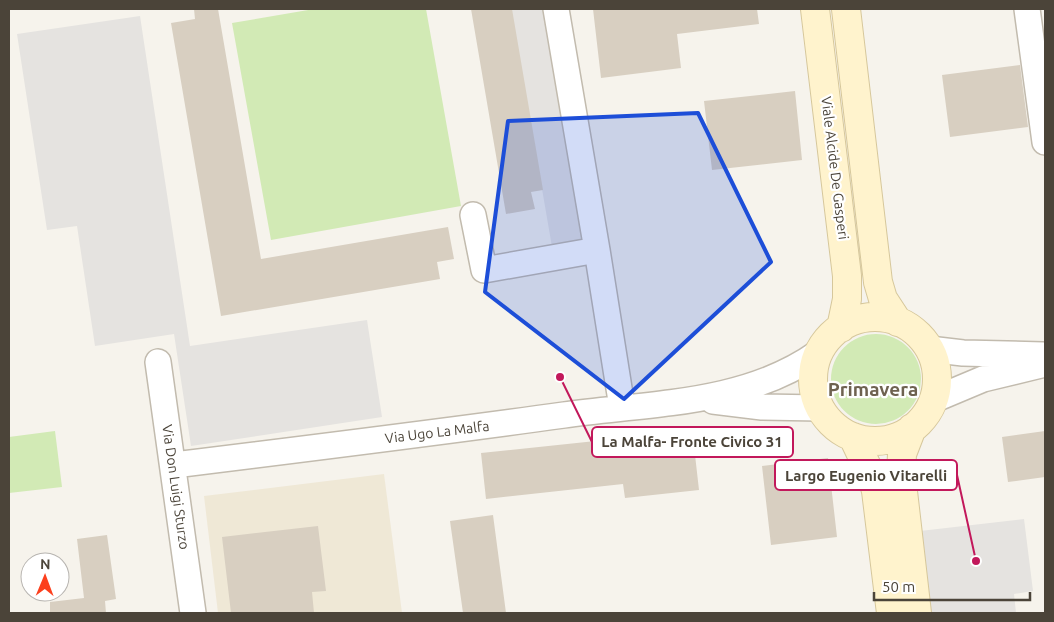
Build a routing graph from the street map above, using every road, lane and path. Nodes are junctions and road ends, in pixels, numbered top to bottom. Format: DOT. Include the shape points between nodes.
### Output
graph roads {
  1 [pos="556,9"];
  2 [pos="815,9"];
  3 [pos="846,9"];
  4 [pos="1027,9"];
  5 [pos="1045,142"];
  6 [pos="473,215"];
  7 [pos="597,250"];
  8 [pos="898,322"];
  9 [pos="841,328"];
  10 [pos="929,349"];
  11 [pos="818,353"];
  12 [pos="1045,355"];
  13 [pos="158,362"];
  14 [pos="1045,364"];
  15 [pos="700,399"];
  16 [pos="933,400"];
  17 [pos="622,407"];
  18 [pos="820,408"];
  19 [pos="912,428"];
  20 [pos="853,437"];
  21 [pos="174,465"];
  22 [pos="193,613"];
  23 [pos="891,613"];
  24 [pos="917,613"];
  1 -- 7 [label="street"];
  2 -- 9 [label="street, Viale Alcide De Gasperi" via="847,276 847,299"];
  3 -- 8 [label="street, Viale Alcide De Gasperi" via="878,282 883,299"];
  4 -- 5 [label="street"];
  6 -- 7 [label="street" via="484,270"];
  7 -- 17 [label="street"];
  8 -- 9 [label="street" via="868,318"];
  8 -- 10 [label="street" via="916,333"];
  9 -- 11 [label="street"];
  10 -- 12 [label="street"];
  10 -- 16 [label="street" via="936,374"];
  11 -- 15 [label="street, Via Ugo La Malfa" via="776,377"];
  11 -- 18 [label="street" via="813,387"];
  13 -- 21 [label="street, Via Don Luigi Sturzo"];
  14 -- 16 [label="street" via="983,379"];
  15 -- 17 [label="street, Via Ugo La Malfa"];
  15 -- 18 [label="street, Via Ugo La Malfa" via="762,407"];
  16 -- 19 [label="street" via="928,411"];
  17 -- 21 [label="street, Via Ugo La Malfa"];
  18 -- 20 [label="street" via="834,426"];
  19 -- 20 [label="street" via="883,440"];
  19 -- 24 [label="street" via="902,454 901,474"];
  20 -- 23 [label="street" via="876,490"];
  21 -- 22 [label="street, Via Don Luigi Sturzo"];
}
